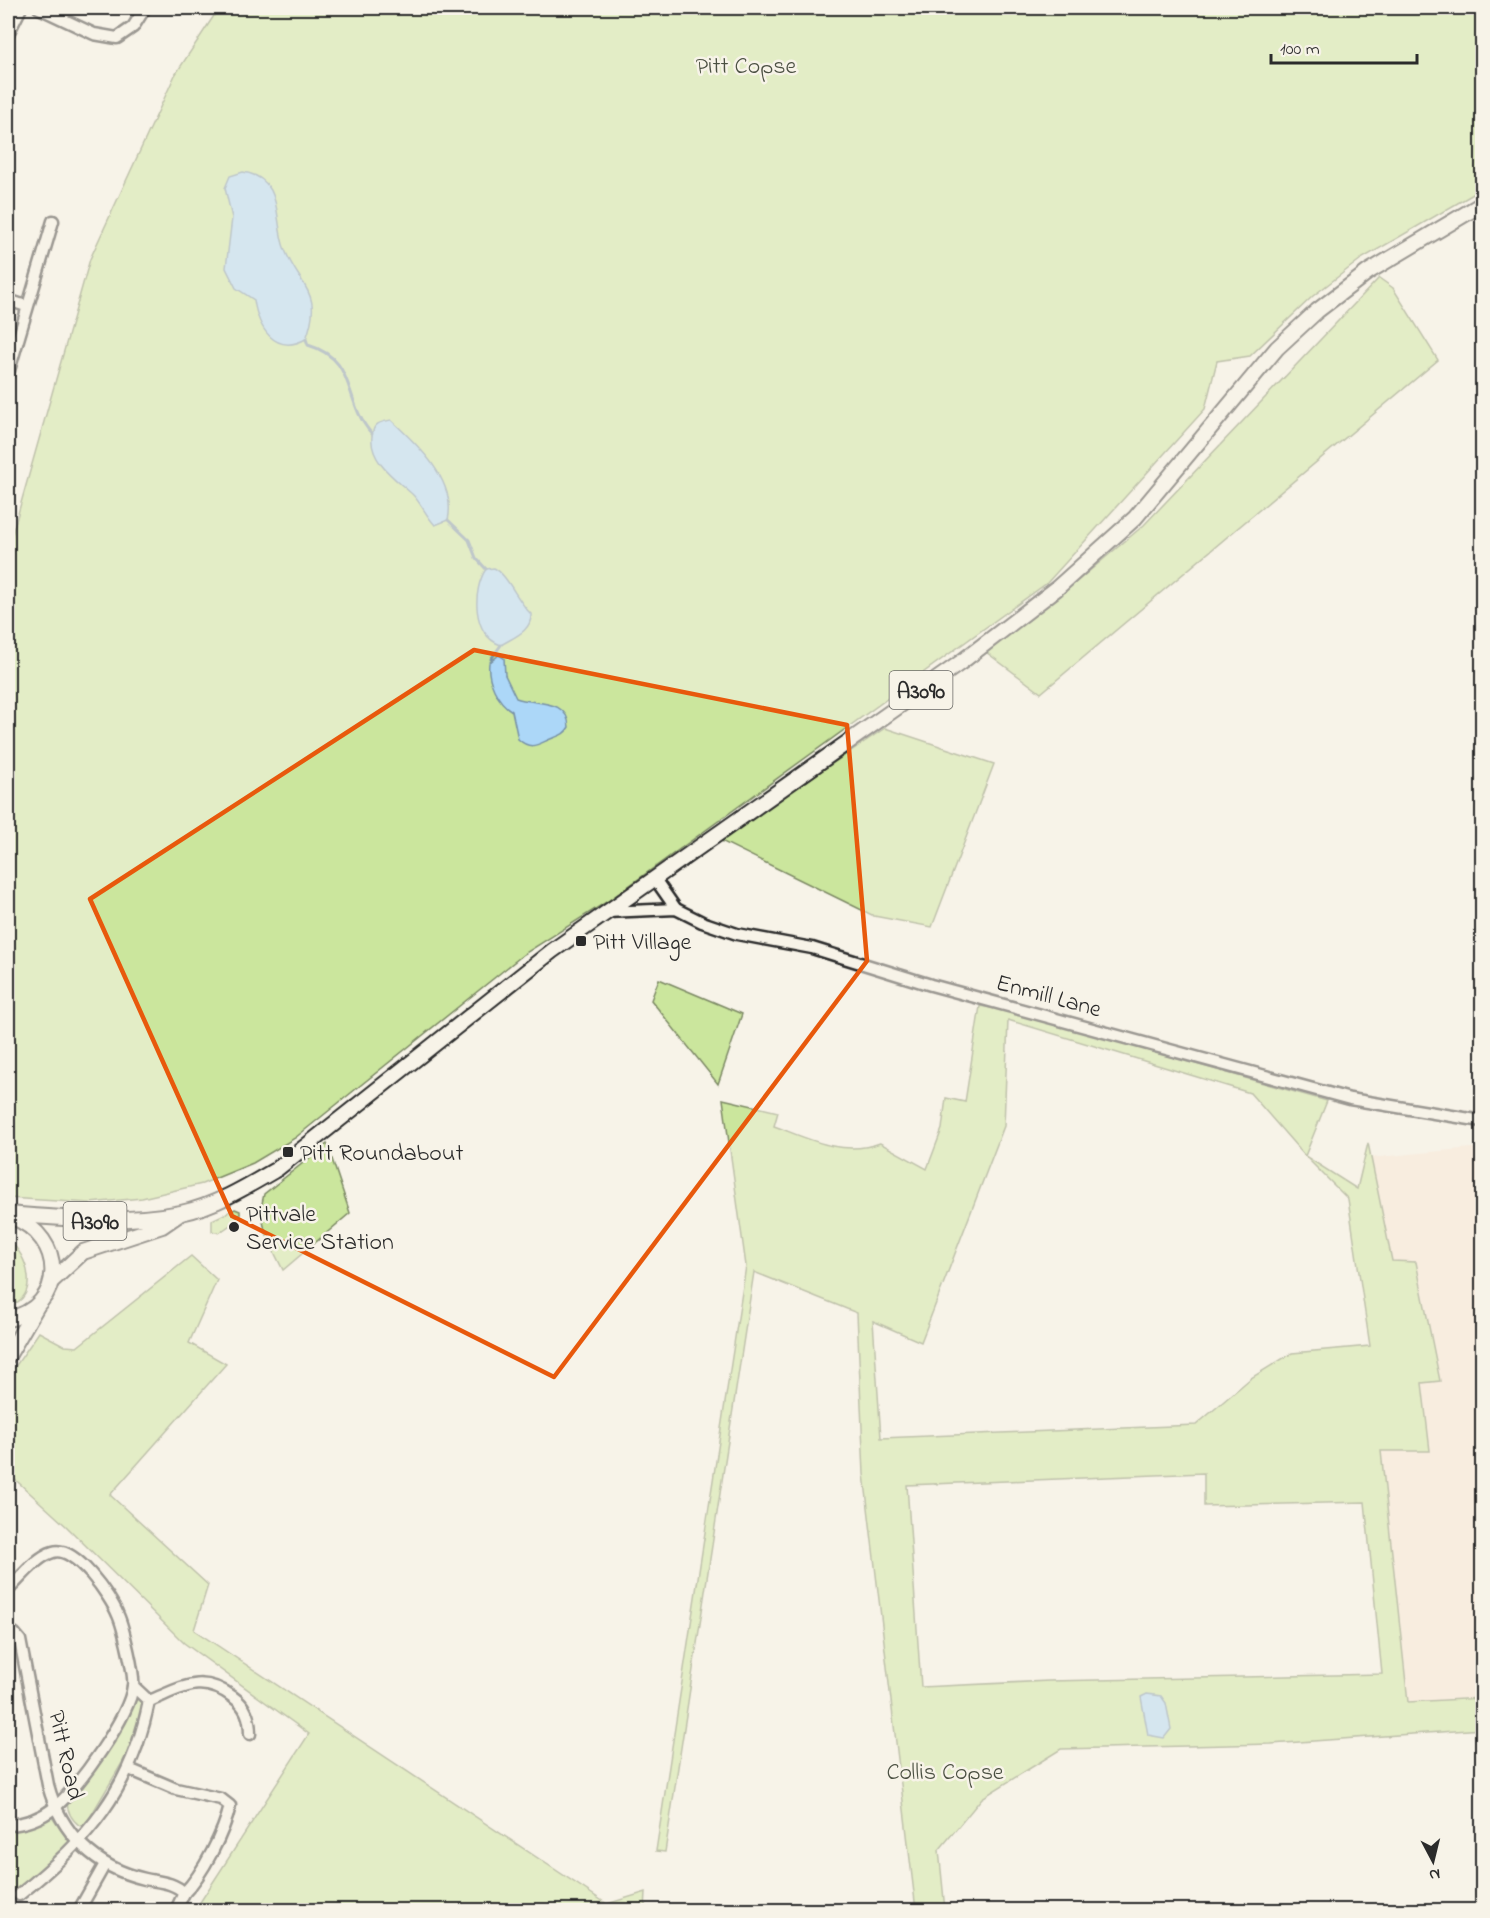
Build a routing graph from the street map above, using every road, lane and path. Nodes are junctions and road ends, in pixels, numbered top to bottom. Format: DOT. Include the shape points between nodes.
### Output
graph roads {
  1 [pos="21,8"];
  2 [pos="39,8"];
  3 [pos="146,8"];
  4 [pos="8,34"];
  5 [pos="1482,204"];
  6 [pos="53,221"];
  7 [pos="8,300"];
  8 [pos="26,306"];
  9 [pos="8,374"];
  10 [pos="655,879"];
  11 [pos="676,909"];
  12 [pos="607,912"];
  13 [pos="1482,1121"];
  14 [pos="182,1213"];
  15 [pos="8,1215"];
  16 [pos="52,1281"];
  17 [pos="37,1306"];
  18 [pos="8,1319"];
  19 [pos="8,1356"];
  20 [pos="8,1590"];
  21 [pos="8,1631"];
  22 [pos="134,1686"];
  23 [pos="149,1701"];
  24 [pos="250,1734"];
  25 [pos="129,1769"];
  26 [pos="54,1808"];
  27 [pos="8,1826"];
  28 [pos="78,1844"];
  29 [pos="105,1864"];
  30 [pos="184,1893"];
  31 [pos="19,1895"];
  32 [pos="79,1911"];
  33 [pos="176,1911"];
  1 -- 4 [label="street"];
  2 -- 3 [label="street" via="94,34 117,38 133,27"];
  5 -- 10 [label="main road, A3090" via="1368,272 1317,311 1277,348 1135,518 1056,589 960,663"];
  6 -- 8 [label="street"];
  7 -- 8 [label="street"];
  8 -- 9 [label="street"];
  10 -- 11 [label="street"];
  10 -- 12 [label="main road, A3090"];
  11 -- 12 [label="street, Enmill Lane"];
  11 -- 13 [label="street, Enmill Lane" via="737,934 812,948 931,985 1350,1099"];
  12 -- 14 [label="main road, A3090" via="552,951 277,1169 232,1194"];
  14 -- 15 [label="main road, A3090" via="106,1221"];
  14 -- 16 [label="main road, A3090" via="162,1226 83,1252"];
  15 -- 16 [label="main road" via="36,1230 46,1244 51,1255"];
  16 -- 17 [label="main road"];
  17 -- 18 [label="main road"];
  17 -- 19 [label="main road"];
  20 -- 22 [label="street" via="46,1555 59,1551 71,1554 86,1568 118,1613"];
  21 -- 26 [label="street, Pitt Road" via="20,1640"];
  22 -- 23 [label="street"];
  22 -- 26 [label="street" via="96,1760"];
  23 -- 24 [label="street" via="209,1683 236,1700 250,1720"];
  23 -- 25 [label="street"];
  25 -- 28 [label="street" via="96,1824"];
  25 -- 30 [label="street" via="176,1789 221,1799 230,1806 221,1833"];
  26 -- 27 [label="street" via="37,1819"];
  26 -- 28 [label="street, Pitt Road"];
  28 -- 29 [label="street, Pitt Road"];
  28 -- 31 [label="street"];
  29 -- 30 [label="street, Pitt Road" via="126,1874 171,1884"];
  29 -- 32 [label="street"];
  30 -- 33 [label="street"];
}
